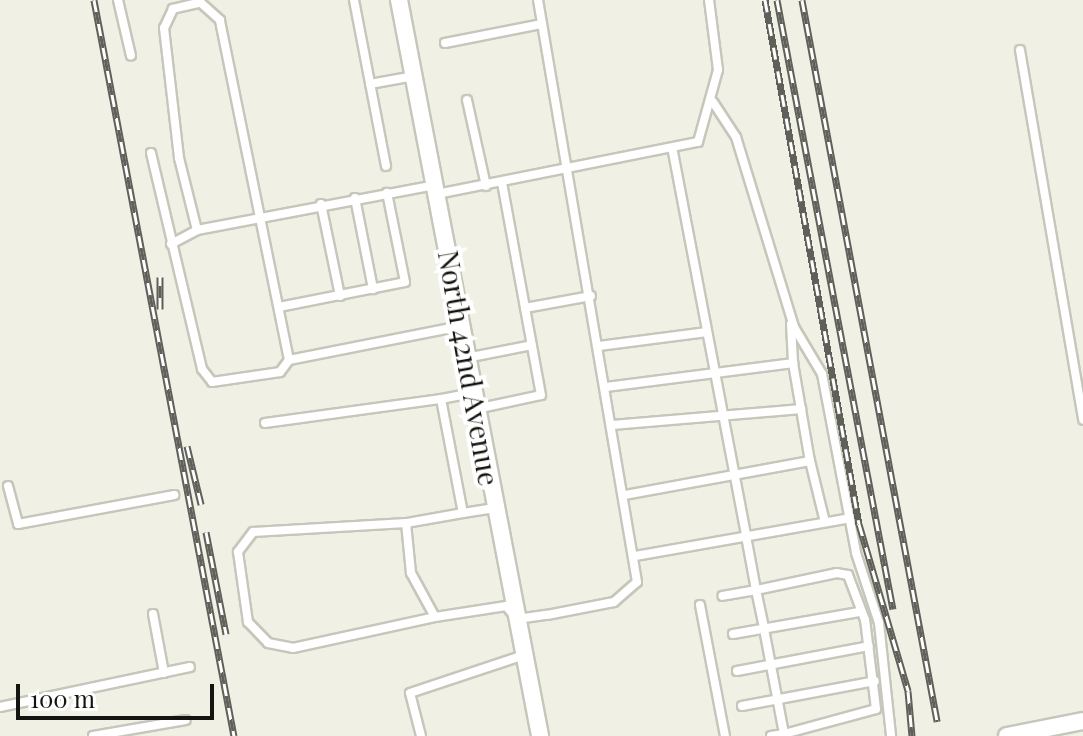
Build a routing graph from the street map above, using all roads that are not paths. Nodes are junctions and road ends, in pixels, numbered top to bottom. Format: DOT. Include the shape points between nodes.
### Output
graph roads {
  1 [pos="118,0"];
  2 [pos="354,0"];
  3 [pos="399,0"];
  4 [pos="538,0"];
  5 [pos="709,0"];
  6 [pos="198,1"];
  7 [pos="542,24"];
  8 [pos="445,43"];
  9 [pos="1020,50"];
  10 [pos="131,56"];
  11 [pos="414,76"];
  12 [pos="370,84"];
  13 [pos="467,100"];
  14 [pos="713,102"];
  15 [pos="673,152"];
  16 [pos="151,153"];
  17 [pos="386,166"];
  18 [pos="569,171"];
  19 [pos="502,183"];
  20 [pos="486,186"];
  21 [pos="436,189"];
  22 [pos="387,193"];
  23 [pos="355,198"];
  24 [pos="321,204"];
  25 [pos="259,215"];
  26 [pos="197,230"];
  27 [pos="171,244"];
  28 [pos="373,289"];
  29 [pos="340,296"];
  30 [pos="591,296"];
  31 [pos="279,307"];
  32 [pos="525,308"];
  33 [pos="791,319"];
  34 [pos="460,326"];
  35 [pos="707,332"];
  36 [pos="532,345"];
  37 [pos="599,346"];
  38 [pos="466,358"];
  39 [pos="289,360"];
  40 [pos="793,363"];
  41 [pos="715,373"];
  42 [pos="606,387"];
  43 [pos="441,399"];
  44 [pos="474,401"];
  45 [pos="801,409"];
  46 [pos="723,413"];
  47 [pos="1083,420"];
  48 [pos="265,423"];
  49 [pos="612,425"];
  50 [pos="810,461"];
  51 [pos="734,475"];
  52 [pos="8,486"];
  53 [pos="174,495"];
  54 [pos="624,495"];
  55 [pos="495,508"];
  56 [pos="463,513"];
  57 [pos="850,518"];
  58 [pos="825,522"];
  59 [pos="406,523"];
  60 [pos="746,536"];
  61 [pos="635,556"];
  62 [pos="756,590"];
  63 [pos="723,596"];
  64 [pos="700,605"];
  65 [pos="859,612"];
  66 [pos="153,614"];
  67 [pos="435,617"];
  68 [pos="517,619"];
  69 [pos="764,629"];
  70 [pos="733,634"];
  71 [pos="869,646"];
  72 [pos="524,655"];
  73 [pos="771,665"];
  74 [pos="190,667"];
  75 [pos="737,671"];
  76 [pos="164,673"];
  77 [pos="875,681"];
  78 [pos="778,700"];
  79 [pos="742,706"];
  80 [pos="0,707"];
  81 [pos="186,720"];
  82 [pos="1083,721"];
  83 [pos="784,734"];
  84 [pos="93,736"];
  85 [pos="421,736"];
  86 [pos="540,736"];
  87 [pos="725,736"];
  88 [pos="771,736"];
  89 [pos="891,736"];
  90 [pos="1007,736"];
  1 -- 10 [label="lane"];
  2 -- 12 [label="lane"];
  3 -- 11 [label="street, North 42nd Avenue"];
  4 -- 7 [label="lane"];
  5 -- 14 [label="lane" via="719,57"];
  6 -- 25 [label="lane" via="220,20"];
  6 -- 26 [label="lane" via="173,9 164,28 179,158"];
  7 -- 8 [label="lane"];
  7 -- 18 [label="lane"];
  9 -- 47 [label="lane"];
  11 -- 12 [label="lane"];
  11 -- 21 [label="street, North 42nd Avenue"];
  12 -- 17 [label="lane"];
  13 -- 20 [label="lane"];
  14 -- 15 [label="lane" via="698,142"];
  14 -- 33 [label="lane" via="736,137"];
  15 -- 18 [label="lane"];
  15 -- 35 [label="lane"];
  16 -- 27 [label="lane"];
  18 -- 19 [label="lane"];
  18 -- 30 [label="lane"];
  19 -- 20 [label="lane"];
  19 -- 32 [label="lane"];
  20 -- 21 [label="lane"];
  21 -- 22 [label="lane"];
  21 -- 34 [label="street, North 42nd Avenue"];
  22 -- 23 [label="lane"];
  22 -- 28 [label="lane" via="405,282"];
  23 -- 24 [label="lane"];
  23 -- 28 [label="lane"];
  24 -- 25 [label="lane"];
  24 -- 29 [label="lane"];
  25 -- 26 [label="lane"];
  25 -- 31 [label="lane"];
  26 -- 27 [label="lane"];
  27 -- 39 [label="lane" via="202,369 212,382 280,372"];
  28 -- 29 [label="lane"];
  29 -- 31 [label="lane"];
  30 -- 32 [label="lane"];
  30 -- 37 [label="lane"];
  31 -- 39 [label="lane"];
  32 -- 36 [label="lane"];
  33 -- 40 [label="lane"];
  33 -- 57 [label="lane" via="822,374"];
  34 -- 38 [label="street, North 42nd Avenue"];
  34 -- 39 [label="lane"];
  35 -- 37 [label="lane"];
  35 -- 41 [label="lane"];
  36 -- 38 [label="lane"];
  36 -- 44 [label="lane" via="541,395"];
  37 -- 42 [label="lane"];
  38 -- 44 [label="street, North 42nd Avenue"];
  40 -- 41 [label="lane"];
  40 -- 45 [label="lane"];
  41 -- 42 [label="lane"];
  41 -- 46 [label="lane"];
  42 -- 49 [label="lane"];
  43 -- 44 [label="lane"];
  43 -- 48 [label="lane"];
  43 -- 56 [label="lane"];
  44 -- 55 [label="street, North 42nd Avenue"];
  45 -- 46 [label="lane"];
  45 -- 50 [label="lane"];
  46 -- 49 [label="lane"];
  46 -- 51 [label="lane"];
  49 -- 54 [label="lane"];
  50 -- 51 [label="lane"];
  50 -- 58 [label="lane"];
  51 -- 54 [label="lane"];
  51 -- 60 [label="lane"];
  52 -- 53 [label="lane" via="18,524"];
  54 -- 61 [label="lane"];
  55 -- 56 [label="lane"];
  55 -- 68 [label="street, North 42nd Avenue"];
  56 -- 59 [label="lane"];
  57 -- 58 [label="lane"];
  57 -- 89 [label="lane" via="879,623"];
  58 -- 60 [label="lane"];
  59 -- 67 [label="lane" via="411,573"];
  59 -- 67 [label="lane" via="253,532 238,552 248,622 268,643 293,648"];
  60 -- 61 [label="lane"];
  60 -- 62 [label="lane"];
  61 -- 68 [label="lane" via="637,582 624,597"];
  62 -- 63 [label="lane"];
  62 -- 65 [label="lane" via="845,574"];
  62 -- 69 [label="lane"];
  64 -- 87 [label="lane"];
  65 -- 69 [label="lane"];
  65 -- 71 [label="lane"];
  66 -- 76 [label="lane"];
  67 -- 68 [label="lane" via="506,606"];
  68 -- 72 [label="street, North 42nd Avenue"];
  69 -- 70 [label="lane"];
  69 -- 73 [label="lane"];
  71 -- 73 [label="lane"];
  71 -- 77 [label="lane"];
  72 -- 85 [label="lane" via="410,693"];
  72 -- 86 [label="street, North 42nd Avenue"];
  73 -- 75 [label="lane"];
  73 -- 78 [label="lane"];
  74 -- 76 [label="lane"];
  76 -- 80 [label="lane"];
  77 -- 78 [label="lane"];
  77 -- 83 [label="lane" via="872,713"];
  78 -- 79 [label="lane"];
  78 -- 83 [label="lane"];
  81 -- 84 [label="lane"];
  82 -- 90 [label="street"];
  83 -- 88 [label="lane"];
}
